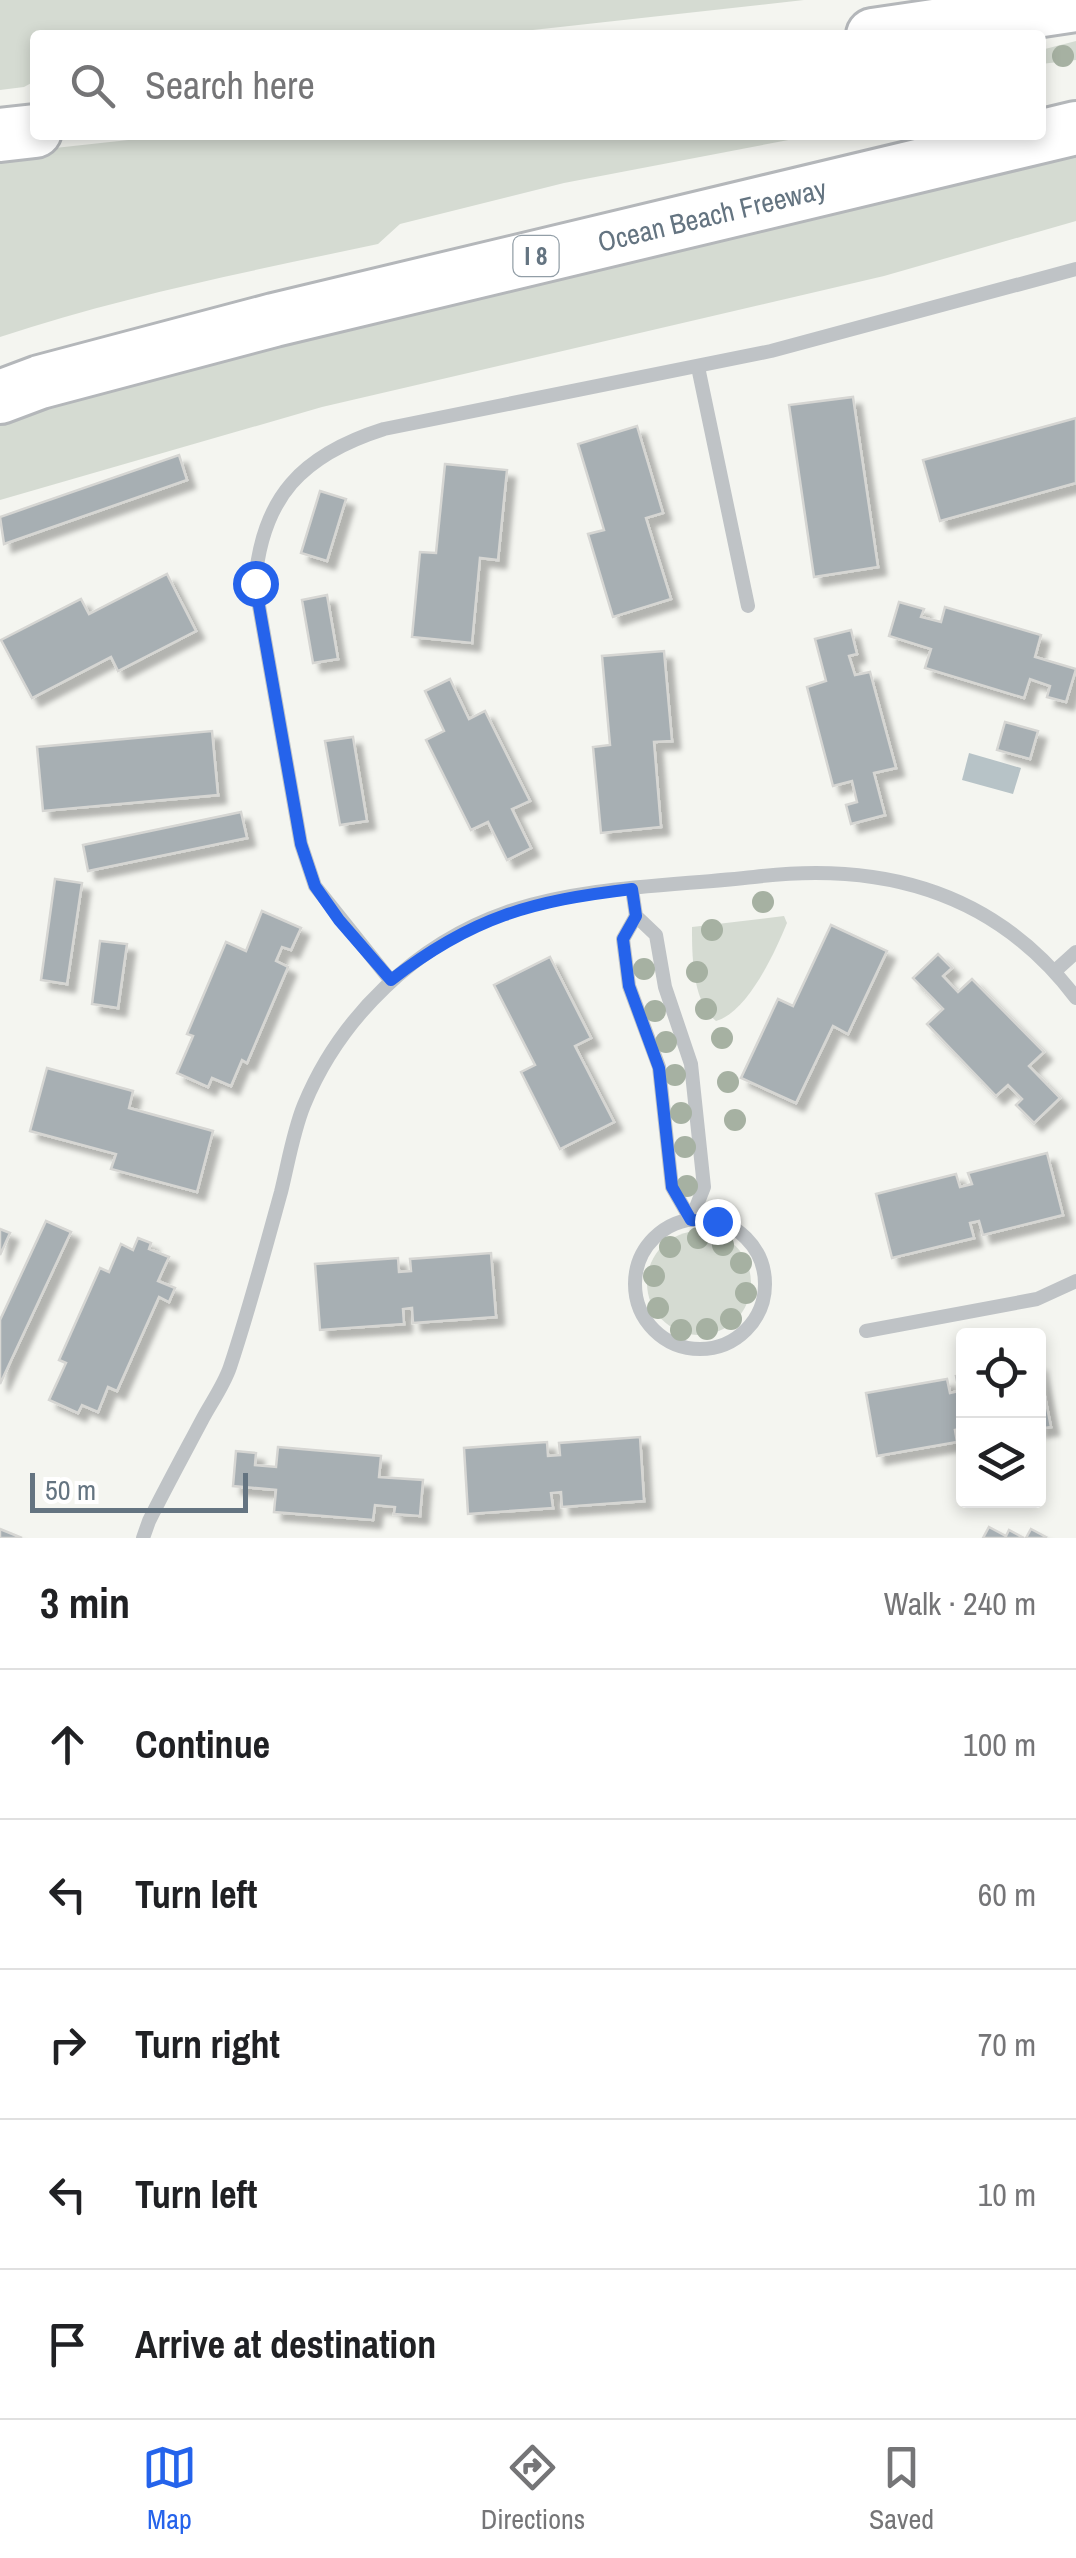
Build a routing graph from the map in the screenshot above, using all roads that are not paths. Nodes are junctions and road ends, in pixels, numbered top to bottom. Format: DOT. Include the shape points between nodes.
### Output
graph roads {
  1 [pos="1076,5"];
  2 [pos="907,30"];
  3 [pos="1076,120"];
  4 [pos="1067,123"];
  5 [pos="30,132"];
  6 [pos="0,135"];
  7 [pos="999,140"];
  8 [pos="1076,268"];
  9 [pos="698,367"];
  10 [pos="0,397"];
  11 [pos="748,606"];
  12 [pos="632,889"];
  13 [pos="636,916"];
  14 [pos="1076,952"];
  15 [pos="1056,971"];
  16 [pos="391,980"];
  17 [pos="1076,998"];
  18 [pos="691,1220"];
  19 [pos="1076,1281"];
  20 [pos="866,1331"];
  21 [pos="142,1538"];
  1 -- 2 [label="highway"];
  3 -- 4 [label="lane"];
  5 -- 6 [label="highway"];
  7 -- 10 [label="highway, Ocean Beach Freeway / I 8" via="274,320"];
  8 -- 9 [label="lane"];
  9 -- 11 [label="lane"];
  9 -- 16 [label="lane" via="384,428 319,459 271,510 255,583 301,844 315,886"];
  12 -- 13 [label="lane"];
  12 -- 15 [label="lane" via="856,873 904,881 949,895"];
  12 -- 16 [label="lane" via="507,912 455,935"];
  13 -- 18 [label="lane" via="623,939 629,986 659,1068 672,1187"];
  13 -- 18 [label="lane" via="656,935 691,1064 704,1187"];
  14 -- 15 [label="lane"];
  15 -- 17 [label="lane"];
  16 -- 21 [label="lane" via="339,1040 304,1106 229,1371"];
  18 -- 18 [label="lane" via="668,1227 644,1250 636,1298 664,1339 714,1348 756,1318 763,1268 747,1238 733,1228"];
  19 -- 20 [label="lane" via="1037,1299"];
}
